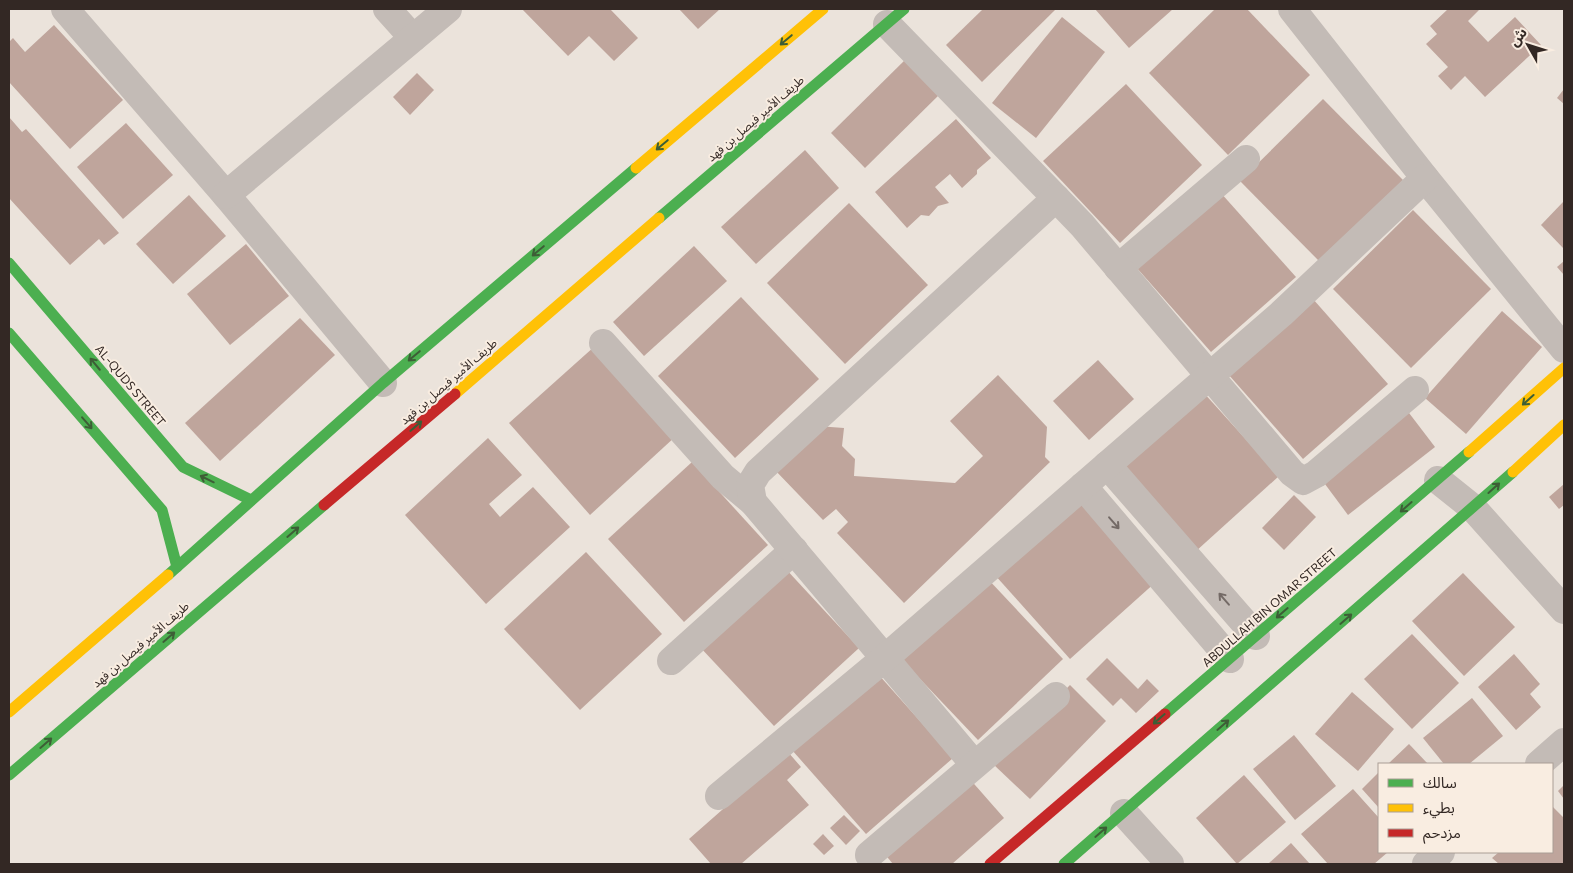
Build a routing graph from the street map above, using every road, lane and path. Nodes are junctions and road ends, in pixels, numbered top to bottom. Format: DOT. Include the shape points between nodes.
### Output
graph roads {
  1 [pos="65,9"];
  2 [pos="387,9"];
  3 [pos="448,9"];
  4 [pos="823,9"];
  5 [pos="1292,9"];
  6 [pos="896,16"];
  7 [pos="412,38"];
  8 [pos="1246,159"];
  9 [pos="1425,178"];
  10 [pos="226,195"];
  11 [pos="1056,198"];
  12 [pos="9,263"];
  13 [pos="1118,268"];
  14 [pos="9,333"];
  15 [pos="603,343"];
  16 [pos="1564,349"];
  17 [pos="1564,368"];
  18 [pos="1210,376"];
  19 [pos="383,383"];
  20 [pos="1415,390"];
  21 [pos="1564,425"];
  22 [pos="1107,465"];
  23 [pos="1438,480"];
  24 [pos="1083,486"];
  25 [pos="251,500"];
  26 [pos="753,502"];
  27 [pos="1472,508"];
  28 [pos="794,550"];
  29 [pos="177,567"];
  30 [pos="1204,575"];
  31 [pos="1178,597"];
  32 [pos="1564,610"];
  33 [pos="1256,636"];
  34 [pos="885,658"];
  35 [pos="1230,658"];
  36 [pos="671,661"];
  37 [pos="1056,696"];
  38 [pos="9,712"];
  39 [pos="1564,742"];
  40 [pos="1540,763"];
  41 [pos="974,764"];
  42 [pos="9,775"];
  43 [pos="719,796"];
  44 [pos="1124,813"];
  45 [pos="1440,853"];
  46 [pos="1447,853"];
  47 [pos="869,855"];
  48 [pos="990,864"];
  49 [pos="1064,864"];
  50 [pos="1170,864"];
  51 [pos="1426,864"];
  52 [pos="1457,864"];
  1 -- 10 [label="street"];
  2 -- 7 [label="street"];
  3 -- 7 [label="street"];
  4 -- 19 [label="main road, one-way"];
  5 -- 9 [label="street"];
  6 -- 11 [label="street"];
  42 -- 6 [label="main road, طريف الأمير فيصل بن فهد, one-way"];
  7 -- 10 [label="street"];
  8 -- 13 [label="street"];
  9 -- 16 [label="street"];
  9 -- 18 [label="street"];
  10 -- 19 [label="street"];
  11 -- 13 [label="street"];
  11 -- 26 [label="street" via="758,472 750,485"];
  25 -- 12 [label="main road, AL-QUDS STREET, one-way" via="183,467"];
  13 -- 18 [label="street"];
  14 -- 29 [label="main road, one-way" via="162,510"];
  15 -- 26 [label="street" via="723,477"];
  17 -- 23 [label="main road, ABDULLAH BIN OMAR STREET, one-way"];
  18 -- 20 [label="street" via="1292,473 1303,480 1316,474"];
  18 -- 22 [label="street"];
  19 -- 25 [label="main road"];
  27 -- 21 [label="main road, one-way"];
  22 -- 24 [label="street"];
  22 -- 30 [label="street"];
  23 -- 27 [label="street"];
  23 -- 33 [label="main road, ABDULLAH BIN OMAR STREET, one-way"];
  24 -- 31 [label="street, one-way"];
  24 -- 34 [label="street"];
  25 -- 29 [label="main road"];
  26 -- 28 [label="street"];
  27 -- 32 [label="street"];
  44 -- 27 [label="main road, one-way"];
  28 -- 34 [label="street"];
  28 -- 36 [label="street"];
  29 -- 38 [label="main road"];
  30 -- 31 [label="street"];
  33 -- 30 [label="street, one-way"];
  31 -- 35 [label="street"];
  33 -- 35 [label="main road, ABDULLAH BIN OMAR STREET"];
  34 -- 41 [label="street"];
  34 -- 43 [label="street"];
  35 -- 48 [label="main road, ABDULLAH BIN OMAR STREET, one-way"];
  37 -- 41 [label="street"];
  39 -- 40 [label="street"];
  41 -- 47 [label="street"];
  49 -- 44 [label="main road, one-way"];
  44 -- 50 [label="street"];
  45 -- 51 [label="street"];
  46 -- 52 [label="street"];
}
